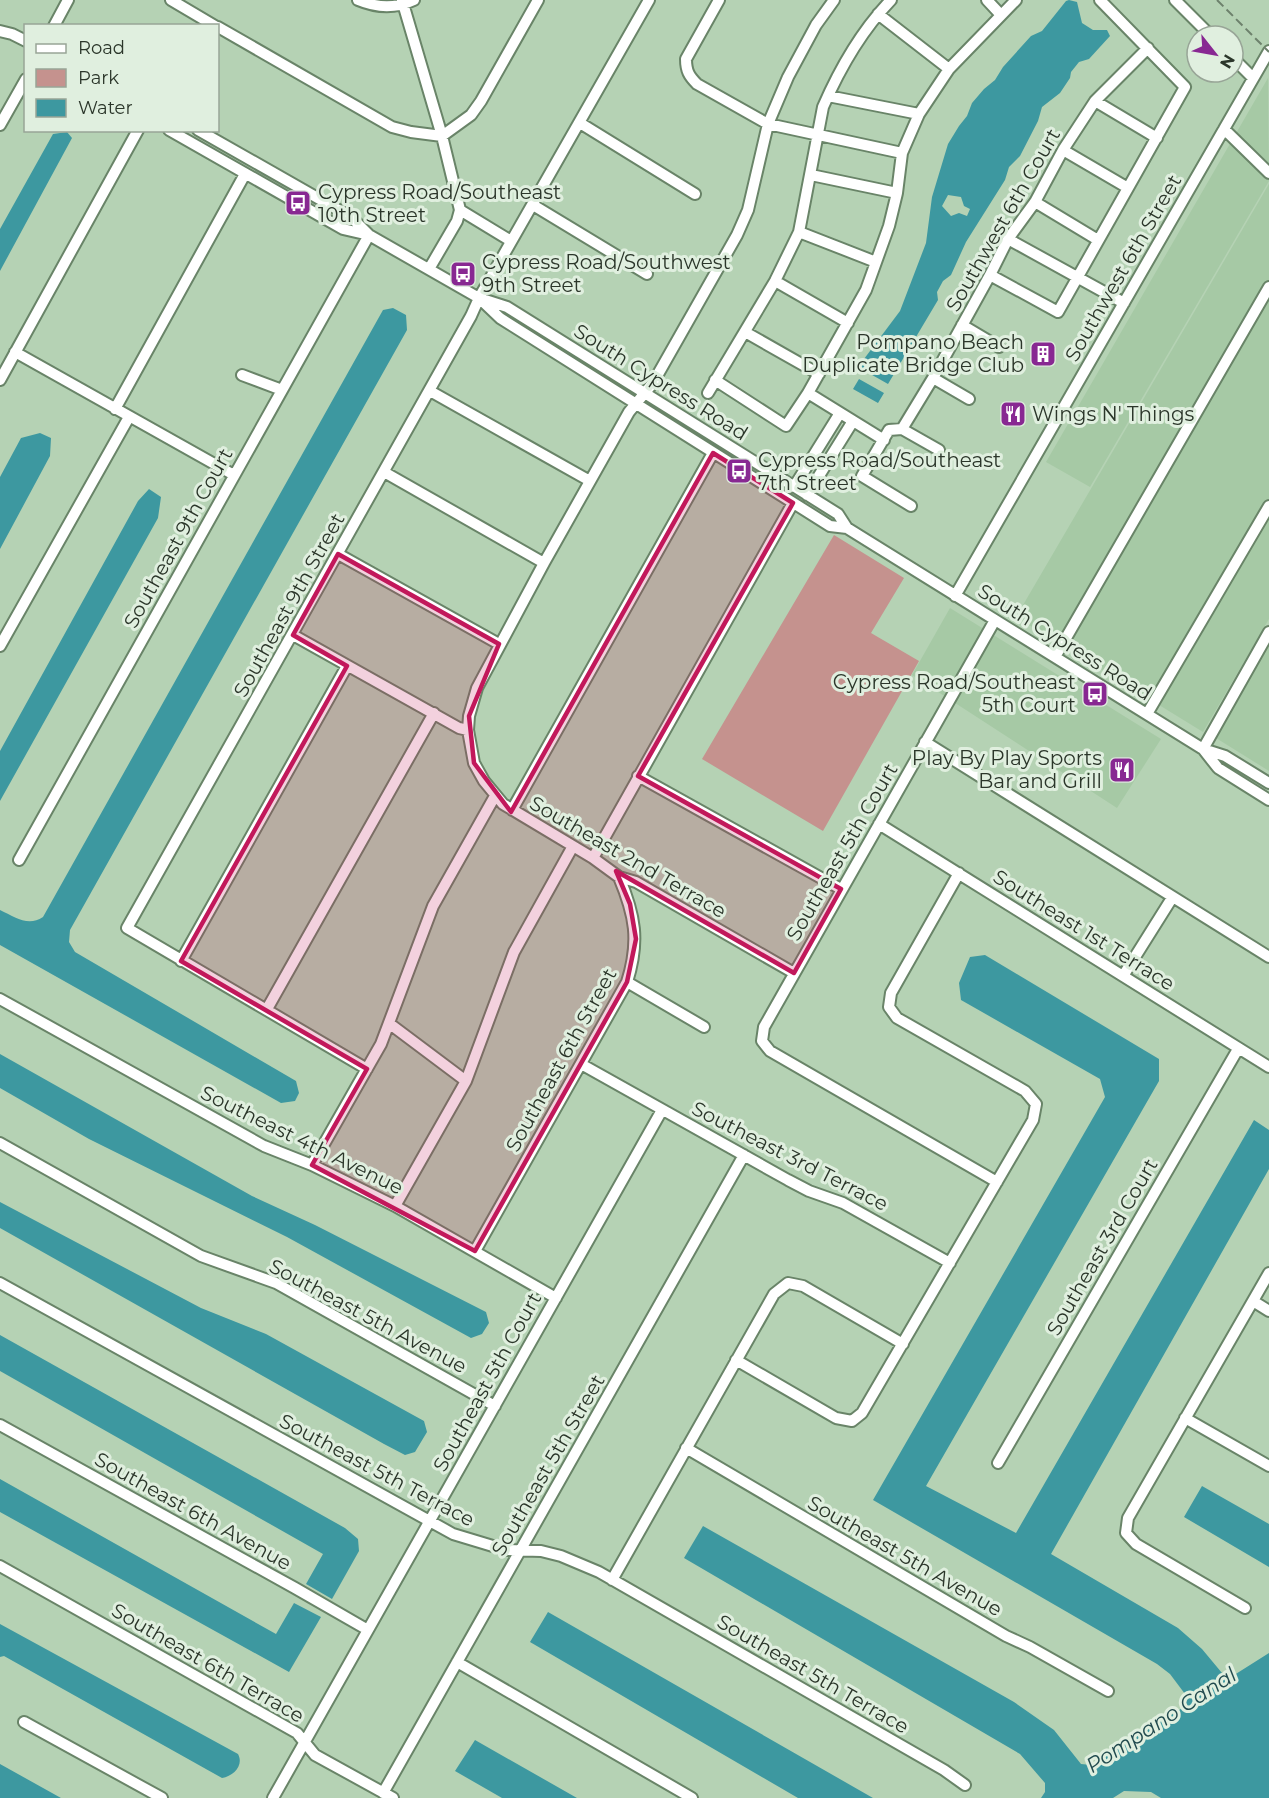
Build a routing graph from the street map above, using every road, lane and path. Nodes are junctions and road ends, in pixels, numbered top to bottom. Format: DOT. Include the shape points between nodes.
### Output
graph roads {
  1 [pos="68,0"];
  2 [pos="171,0"];
  3 [pos="358,0"];
  4 [pos="414,0"];
  5 [pos="538,0"];
  6 [pos="649,0"];
  7 [pos="719,0"];
  8 [pos="834,0"];
  9 [pos="891,0"];
  10 [pos="987,0"];
  11 [pos="1016,0"];
  12 [pos="1100,0"];
  13 [pos="1175,0"];
  14 [pos="402,3"];
  15 [pos="878,15"];
  16 [pos="1001,15"];
  17 [pos="0,22"];
  18 [pos="55,24"];
  19 [pos="213,24"];
  20 [pos="1199,24"];
  21 [pos="219,28"];
  22 [pos="0,31"];
  23 [pos="12,34"];
  24 [pos="24,40"];
  25 [pos="1148,48"];
  26 [pos="1269,51"];
  27 [pos="949,69"];
  28 [pos="1245,70"];
  29 [pos="1253,78"];
  30 [pos="24,83"];
  31 [pos="828,96"];
  32 [pos="1095,100"];
  33 [pos="919,114"];
  34 [pos="580,123"];
  35 [pos="768,124"];
  36 [pos="0,125"];
  37 [pos="1224,129"];
  38 [pos="137,132"];
  39 [pos="172,132"];
  40 [pos="202,132"];
  41 [pos="818,135"];
  42 [pos="442,136"];
  43 [pos="1156,138"];
  44 [pos="1063,150"];
  45 [pos="902,153"];
  46 [pos="1269,173"];
  47 [pos="245,174"];
  48 [pos="811,176"];
  49 [pos="1128,188"];
  50 [pos="897,193"];
  51 [pos="695,194"];
  52 [pos="1035,202"];
  53 [pos="533,205"];
  54 [pos="459,210"];
  55 [pos="799,232"];
  56 [pos="369,235"];
  57 [pos="1008,238"];
  58 [pos="1098,240"];
  59 [pos="511,242"];
  60 [pos="876,262"];
  61 [pos="429,269"];
  62 [pos="647,274"];
  63 [pos="990,275"];
  64 [pos="1078,277"];
  65 [pos="775,281"];
  66 [pos="1269,286"];
  67 [pos="479,298"];
  68 [pos="1124,303"];
  69 [pos="848,323"];
  70 [pos="962,325"];
  71 [pos="746,332"];
  72 [pos="999,347"];
  73 [pos="15,352"];
  74 [pos="819,374"];
  75 [pos="242,375"];
  76 [pos="933,378"];
  77 [pos="0,380"];
  78 [pos="715,380"];
  79 [pos="282,390"];
  80 [pos="430,391"];
  81 [pos="645,393"];
  82 [pos="708,393"];
  83 [pos="808,393"];
  84 [pos="969,399"];
  85 [pos="636,404"];
  86 [pos="115,409"];
  87 [pos="840,413"];
  88 [pos="129,417"];
  89 [pos="853,421"];
  90 [pos="902,429"];
  91 [pos="884,440"];
  92 [pos="939,450"];
  93 [pos="713,453"];
  94 [pos="384,472"];
  95 [pos="234,475"];
  96 [pos="590,481"];
  97 [pos="794,487"];
  98 [pos="807,495"];
  99 [pos="793,502"];
  100 [pos="911,506"];
  101 [pos="1269,506"];
  102 [pos="847,528"];
  103 [pos="338,554"];
  104 [pos="544,563"];
  105 [pos="955,596"];
  106 [pos="995,620"];
  107 [pos="1269,632"];
  108 [pos="293,635"];
  109 [pos="499,644"];
  110 [pos="0,646"];
  111 [pos="1055,657"];
  112 [pos="347,666"];
  113 [pos="434,713"];
  114 [pos="1147,714"];
  115 [pos="468,730"];
  116 [pos="925,742"];
  117 [pos="1203,748"];
  118 [pos="638,776"];
  119 [pos="1269,783"];
  120 [pos="495,796"];
  121 [pos="1269,800"];
  122 [pos="512,810"];
  123 [pos="879,824"];
  124 [pos="573,846"];
  125 [pos="593,858"];
  126 [pos="19,860"];
  127 [pos="959,873"];
  128 [pos="618,877"];
  129 [pos="841,889"];
  130 [pos="1172,898"];
  131 [pos="1269,957"];
  132 [pos="181,960"];
  133 [pos="794,974"];
  134 [pos="1123,976"];
  135 [pos="627,982"];
  136 [pos="0,999"];
  137 [pos="267,1010"];
  138 [pos="390,1024"];
  139 [pos="704,1027"];
  140 [pos="1238,1049"];
  141 [pos="581,1064"];
  142 [pos="1269,1067"];
  143 [pos="367,1069"];
  144 [pos="466,1081"];
  145 [pos="662,1110"];
  146 [pos="0,1143"];
  147 [pos="744,1155"];
  148 [pos="312,1165"];
  149 [pos="997,1182"];
  150 [pos="395,1206"];
  151 [pos="475,1251"];
  152 [pos="950,1263"];
  153 [pos="1269,1273"];
  154 [pos="0,1283"];
  155 [pos="556,1298"];
  156 [pos="1253,1301"];
  157 [pos="1269,1311"];
  158 [pos="903,1344"];
  159 [pos="736,1360"];
  160 [pos="495,1406"];
  161 [pos="1185,1418"];
  162 [pos="0,1425"];
  163 [pos="686,1448"];
  164 [pos="998,1463"];
  165 [pos="1269,1466"];
  166 [pos="429,1522"];
  167 [pos="520,1550"];
  168 [pos="0,1566"];
  169 [pos="612,1580"];
  170 [pos="1245,1608"];
  171 [pos="368,1630"];
  172 [pos="457,1662"];
  173 [pos="1108,1691"];
  174 [pos="24,1722"];
  175 [pos="304,1742"];
  176 [pos="965,1785"];
  177 [pos="388,1795"];
  178 [pos="162,1798"];
  179 [pos="273,1798"];
  180 [pos="692,1798"];
  1 -- 18 [label="street"];
  2 -- 19 [label="street"];
  3 -- 14 [label="street" via="388,7"];
  4 -- 14 [label="street"];
  5 -- 42 [label="street" via="481,101 471,115"];
  6 -- 34 [label="street, Southeast 9th Street"];
  7 -- 35 [label="street" via="686,59 686,68 697,84"];
  8 -- 35 [label="street" via="799,54"];
  9 -- 15 [label="street"];
  10 -- 16 [label="street"];
  11 -- 16 [label="street"];
  12 -- 25 [label="street"];
  13 -- 20 [label="street"];
  14 -- 42 [label="street"];
  15 -- 27 [label="street"];
  15 -- 31 [label="street" via="851,52"];
  16 -- 27 [label="street"];
  17 -- 23 [label="street"];
  21 -- 42 [label="street" via="392,127"];
  22 -- 23 [label="street"];
  23 -- 24 [label="street"];
  25 -- 32 [label="street, Southwest 6th Court"];
  25 -- 43 [label="street" via="1185,87"];
  26 -- 29 [label="street, Southwest 6th Street"];
  27 -- 33 [label="street"];
  28 -- 29 [label="street"];
  29 -- 37 [label="street, Southwest 6th Street"];
  30 -- 36 [label="street"];
  31 -- 33 [label="street"];
  31 -- 41 [label="street"];
  32 -- 43 [label="street"];
  32 -- 44 [label="street, Southwest 6th Court"];
  33 -- 45 [label="street"];
  34 -- 51 [label="street"];
  34 -- 53 [label="street, Southeast 9th Street"];
  35 -- 41 [label="street"];
  35 -- 81 [label="street" via="748,210 737,235"];
  37 -- 46 [label="street"];
  37 -- 68 [label="street, Southwest 6th Street"];
  38 -- 73 [label="street"];
  39 -- 47 [label="street, South Cypress Road"];
  40 -- 56 [label="street, South Cypress Road" via="351,217"];
  41 -- 45 [label="street"];
  41 -- 48 [label="street"];
  42 -- 54 [label="street"];
  43 -- 49 [label="street"];
  44 -- 49 [label="street"];
  44 -- 52 [label="street, Southwest 6th Court"];
  45 -- 50 [label="street"];
  47 -- 56 [label="street, South Cypress Road" via="343,229"];
  47 -- 86 [label="street"];
  48 -- 50 [label="street"];
  48 -- 55 [label="street"];
  49 -- 58 [label="street"];
  50 -- 60 [label="street"];
  52 -- 57 [label="street, Southwest 6th Court"];
  52 -- 58 [label="street"];
  53 -- 59 [label="street, Southeast 9th Street"];
  53 -- 62 [label="street"];
  54 -- 59 [label="street"];
  54 -- 61 [label="street" via="457,221"];
  55 -- 60 [label="street"];
  55 -- 65 [label="street"];
  56 -- 61 [label="street, South Cypress Road"];
  56 -- 79 [label="street, Southeast 9th Court"];
  57 -- 63 [label="street, Southwest 6th Court"];
  57 -- 64 [label="street"];
  58 -- 64 [label="street"];
  59 -- 67 [label="street, Southeast 9th Street"];
  60 -- 69 [label="street"];
  61 -- 67 [label="street, South Cypress Road"];
  63 -- 64 [label="street" via="1058,312"];
  63 -- 70 [label="street, Southwest 6th Court"];
  64 -- 68 [label="street"];
  65 -- 69 [label="street"];
  65 -- 71 [label="street"];
  66 -- 111 [label="street"];
  67 -- 80 [label="street, Southeast 9th Street"];
  67 -- 81 [label="street, South Cypress Road" via="507,307"];
  67 -- 85 [label="street, South Cypress Road" via="500,318"];
  68 -- 105 [label="street, Southwest 6th Street"];
  69 -- 74 [label="street"];
  70 -- 72 [label="street"];
  70 -- 76 [label="street, Southwest 6th Court"];
  71 -- 74 [label="street"];
  71 -- 78 [label="street"];
  73 -- 77 [label="street"];
  73 -- 86 [label="street"];
  74 -- 83 [label="street"];
  75 -- 79 [label="street"];
  76 -- 84 [label="street"];
  76 -- 90 [label="street, Southwest 6th Court"];
  78 -- 82 [label="street"];
  78 -- 83 [label="street" via="786,426"];
  79 -- 95 [label="street, Southeast 9th Court"];
  80 -- 94 [label="street, Southeast 9th Street"];
  80 -- 96 [label="street"];
  81 -- 85 [label="street"];
  81 -- 97 [label="street, South Cypress Road"];
  83 -- 87 [label="street"];
  85 -- 93 [label="street, South Cypress Road"];
  85 -- 96 [label="street"];
  86 -- 88 [label="street"];
  87 -- 89 [label="street"];
  87 -- 97 [label="street"];
  88 -- 95 [label="street"];
  88 -- 110 [label="street"];
  89 -- 91 [label="street"];
  89 -- 98 [label="street"];
  90 -- 91 [label="street, Southwest 6th Court" via="889,430"];
  90 -- 92 [label="street"];
  91 -- 100 [label="street, Southwest 6th Court" via="862,476"];
  93 -- 99 [label="street, South Cypress Road"];
  93 -- 122 [label="street"];
  94 -- 103 [label="street, Southeast 9th Street"];
  94 -- 104 [label="street"];
  95 -- 126 [label="street, Southeast 9th Court"];
  96 -- 104 [label="street"];
  97 -- 98 [label="street, South Cypress Road"];
  98 -- 102 [label="street, South Cypress Road" via="838,514"];
  99 -- 102 [label="street, South Cypress Road" via="830,526"];
  99 -- 118 [label="street"];
  101 -- 114 [label="street"];
  102 -- 105 [label="street, South Cypress Road"];
  103 -- 108 [label="street, Southeast 9th Street"];
  103 -- 109 [label="street"];
  104 -- 109 [label="street"];
  105 -- 106 [label="street, South Cypress Road"];
  106 -- 111 [label="street, South Cypress Road"];
  106 -- 116 [label="street, Southeast 5th Court"];
  107 -- 117 [label="street"];
  108 -- 112 [label="street"];
  108 -- 132 [label="street, Southeast 9th Street" via="127,928"];
  109 -- 115 [label="street" via="477,688"];
  111 -- 114 [label="street, South Cypress Road"];
  112 -- 113 [label="street"];
  112 -- 132 [label="street"];
  113 -- 115 [label="street"];
  113 -- 137 [label="street"];
  114 -- 117 [label="street, South Cypress Road"];
  115 -- 120 [label="street, Southeast 2nd Terrace" via="474,763"];
  116 -- 123 [label="street, Southeast 5th Court"];
  116 -- 130 [label="street"];
  117 -- 119 [label="street, South Cypress Road" via="1225,756"];
  117 -- 121 [label="street, South Cypress Road" via="1218,768"];
  118 -- 125 [label="street"];
  118 -- 129 [label="street"];
  120 -- 122 [label="street, Southeast 2nd Terrace"];
  120 -- 138 [label="street" via="432,906"];
  122 -- 124 [label="street, Southeast 2nd Terrace"];
  123 -- 127 [label="street, Southeast 1st Terrace"];
  123 -- 129 [label="street, Southeast 5th Court"];
  124 -- 125 [label="street, Southeast 2nd Terrace"];
  124 -- 144 [label="street" via="514,952"];
  125 -- 128 [label="street, Southeast 2nd Terrace"];
  127 -- 134 [label="street, Southeast 1st Terrace"];
  127 -- 149 [label="street" via="891,993 889,1007 897,1018 1025,1091 1036,1104 1033,1120"];
  128 -- 133 [label="street, Southeast 2nd Terrace" via="636,882"];
  128 -- 135 [label="street, Southeast 6th Street" via="630,904 636,939"];
  129 -- 133 [label="street, Southeast 5th Court"];
  130 -- 131 [label="street"];
  130 -- 134 [label="street"];
  132 -- 137 [label="street"];
  133 -- 149 [label="street, Southeast 5th Court" via="764,1027 762,1041 770,1051"];
  134 -- 140 [label="street, Southeast 1st Terrace"];
  135 -- 139 [label="street"];
  135 -- 141 [label="street, Southeast 6th Street"];
  136 -- 148 [label="street, Southeast 4th Avenue" via="255,1141"];
  137 -- 143 [label="street"];
  138 -- 143 [label="street"];
  138 -- 144 [label="street"];
  140 -- 142 [label="street, Southeast 1st Terrace"];
  140 -- 164 [label="street, Southeast 3rd Court"];
  141 -- 145 [label="street, Southeast 3rd Terrace"];
  141 -- 151 [label="street, Southeast 6th Street"];
  143 -- 148 [label="street"];
  144 -- 150 [label="street"];
  145 -- 147 [label="street, Southeast 3rd Terrace"];
  145 -- 155 [label="street, Southeast 5th Court"];
  146 -- 160 [label="street, Southeast 5th Avenue" via="201,1256 276,1283"];
  147 -- 152 [label="street, Southeast 3rd Terrace" via="809,1191 843,1203"];
  147 -- 167 [label="street, Southeast 5th Street"];
  148 -- 150 [label="street, Southeast 4th Avenue"];
  149 -- 152 [label="street"];
  150 -- 151 [label="street, Southeast 4th Avenue"];
  151 -- 155 [label="street, Southeast 4th Avenue"];
  152 -- 158 [label="street"];
  153 -- 156 [label="street"];
  154 -- 166 [label="street, Southeast 5th Terrace"];
  155 -- 160 [label="street, Southeast 5th Court"];
  156 -- 157 [label="street"];
  156 -- 161 [label="street"];
  158 -- 159 [label="street" via="803,1286 788,1283 774,1293"];
  158 -- 159 [label="street" via="865,1411 852,1421 836,1418"];
  159 -- 163 [label="street"];
  160 -- 166 [label="street, Southeast 5th Court"];
  161 -- 165 [label="street"];
  161 -- 170 [label="street" via="1128,1518 1126,1533 1136,1544"];
  162 -- 171 [label="street, Southeast 6th Avenue"];
  163 -- 169 [label="street"];
  163 -- 173 [label="street, Southeast 5th Avenue" via="1006,1636"];
  166 -- 167 [label="street, Southeast 5th Terrace" via="467,1540"];
  166 -- 171 [label="street, Southeast 5th Court"];
  167 -- 169 [label="street, Southeast 5th Terrace" via="561,1556"];
  167 -- 172 [label="street, Southeast 5th Street"];
  168 -- 175 [label="street, Southeast 6th Terrace" via="297,1733"];
  169 -- 176 [label="street, Southeast 5th Terrace"];
  171 -- 175 [label="street, Southeast 5th Court"];
  172 -- 177 [label="street, Southeast 5th Street"];
  172 -- 180 [label="street"];
  174 -- 178 [label="street"];
  175 -- 177 [label="street, Southeast 6th Terrace" via="315,1755"];
  175 -- 179 [label="street, Southeast 5th Court"];
}
